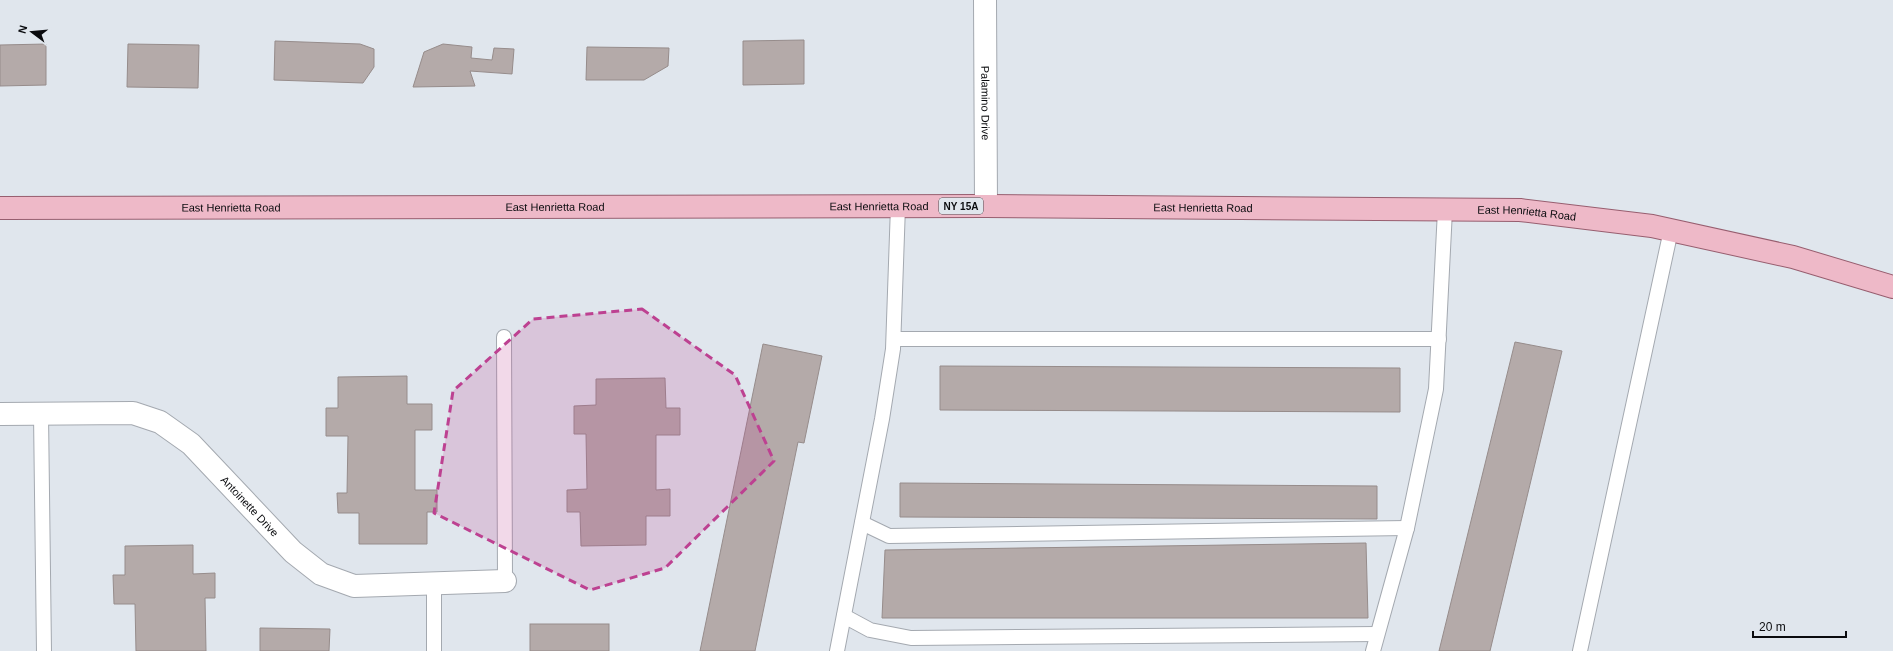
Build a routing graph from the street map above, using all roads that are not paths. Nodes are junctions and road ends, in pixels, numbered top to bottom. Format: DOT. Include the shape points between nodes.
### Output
graph roads {
  1 [pos="985,0"];
  2 [pos="898,206"];
  3 [pos="986,206"];
  4 [pos="0,208"];
  5 [pos="1444,210"];
  6 [pos="1671,230"];
  7 [pos="1893,287"];
  8 [pos="504,337"];
  9 [pos="894,339"];
  10 [pos="1439,339"];
  11 [pos="0,414"];
  12 [pos="41,414"];
  13 [pos="862,523"];
  14 [pos="1407,528"];
  15 [pos="505,581"];
  16 [pos="434,583"];
  17 [pos="844,616"];
  18 [pos="1377,634"];
  19 [pos="44,651"];
  20 [pos="434,651"];
  21 [pos="837,651"];
  22 [pos="1373,651"];
  23 [pos="1580,651"];
  1 -- 3 [label="street, Palamino Drive"];
  2 -- 3 [label="main road, East Henrietta Road / NY 15A"];
  2 -- 4 [label="main road, East Henrietta Road / NY 15A"];
  2 -- 9 [label="lane"];
  3 -- 5 [label="main road, East Henrietta Road / NY 15A"];
  5 -- 6 [label="main road, East Henrietta Road / NY 15A" via="1520,210"];
  5 -- 10 [label="lane"];
  6 -- 7 [label="main road, East Henrietta Road / NY 15A" via="1793,257"];
  6 -- 23 [label="lane"];
  8 -- 15 [label="lane"];
  9 -- 10 [label="lane"];
  9 -- 13 [label="lane"];
  10 -- 14 [label="lane" via="1436,389"];
  11 -- 12 [label="street, Antoinette Drive"];
  12 -- 16 [label="street, Antoinette Drive" via="133,413 160,422 191,444 293,552 321,574 354,586"];
  12 -- 19 [label="lane"];
  13 -- 14 [label="lane" via="889,536"];
  13 -- 17 [label="lane"];
  14 -- 18 [label="lane"];
  15 -- 16 [label="street, Antoinette Drive"];
  16 -- 20 [label="lane"];
  17 -- 18 [label="lane" via="870,630 911,638"];
  17 -- 21 [label="lane"];
  18 -- 22 [label="lane"];
}
